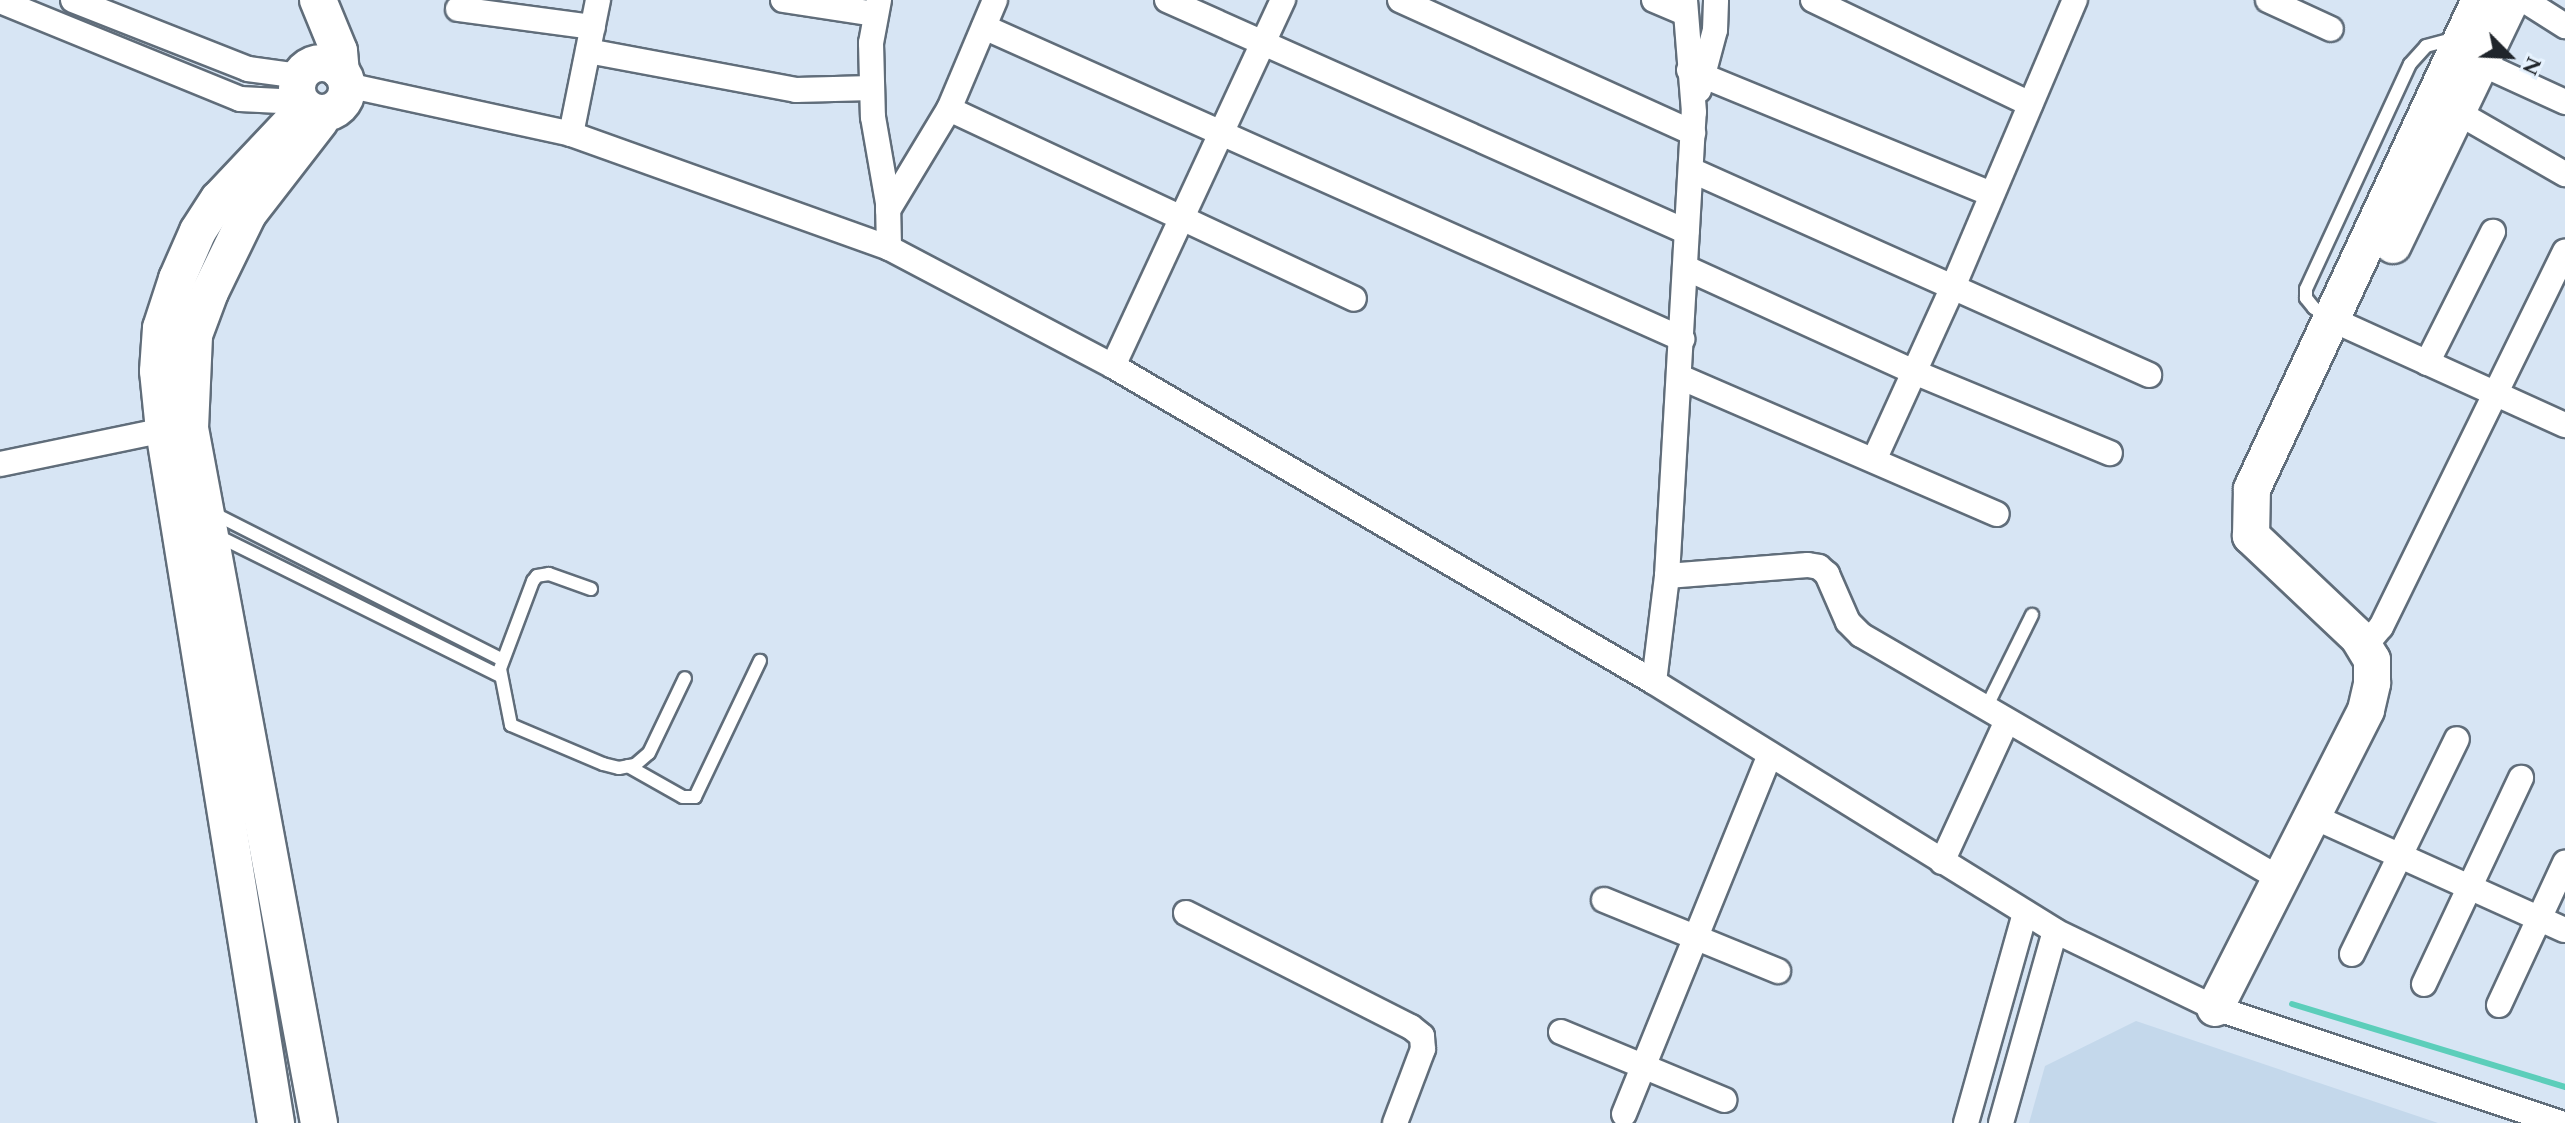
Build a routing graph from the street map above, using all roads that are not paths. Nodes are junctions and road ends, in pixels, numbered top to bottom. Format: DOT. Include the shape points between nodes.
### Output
graph roads {
  1 [pos="73,0"];
  2 [pos="295,0"];
  3 [pos="318,0"];
  4 [pos="598,0"];
  5 [pos="783,0"];
  6 [pos="995,0"];
  7 [pos="1167,0"];
  8 [pos="1283,0"];
  9 [pos="1400,0"];
  10 [pos="1654,0"];
  11 [pos="1716,0"];
  12 [pos="1813,0"];
  13 [pos="2268,0"];
  14 [pos="2480,0"];
  15 [pos="2511,0"];
  16 [pos="2524,0"];
  17 [pos="0,1"];
  18 [pos="2065,3"];
  19 [pos="1685,6"];
  20 [pos="877,7"];
  21 [pos="458,9"];
  22 [pos="2565,26"];
  23 [pos="984,27"];
  24 [pos="2331,29"];
  25 [pos="590,39"];
  26 [pos="1262,43"];
  27 [pos="2467,51"];
  28 [pos="1696,72"];
  29 [pos="872,88"];
  30 [pos="319,89"];
  31 [pos="2565,102"];
  32 [pos="2030,104"];
  33 [pos="949,109"];
  34 [pos="2457,112"];
  35 [pos="1693,122"];
  36 [pos="1221,132"];
  37 [pos="571,134"];
  38 [pos="1691,170"];
  39 [pos="2565,174"];
  40 [pos="1992,194"];
  41 [pos="888,210"];
  42 [pos="1182,216"];
  43 [pos="1687,232"];
  44 [pos="2493,232"];
  45 [pos="889,248"];
  46 [pos="2565,252"];
  47 [pos="1686,268"];
  48 [pos="1953,287"];
  49 [pos="1354,299"];
  50 [pos="2342,324"];
  51 [pos="1682,339"];
  52 [pos="2427,363"];
  53 [pos="1113,366"];
  54 [pos="1914,372"];
  55 [pos="2149,375"];
  56 [pos="1680,377"];
  57 [pos="2494,393"];
  58 [pos="2565,425"];
  59 [pos="164,430"];
  60 [pos="2110,453"];
  61 [pos="1874,460"];
  62 [pos="0,464"];
  63 [pos="1997,514"];
  64 [pos="207,520"];
  65 [pos="1667,576"];
  66 [pos="591,589"];
  67 [pos="2032,615"];
  68 [pos="2364,647"];
  69 [pos="503,660"];
  70 [pos="760,661"];
  71 [pos="500,676"];
  72 [pos="685,678"];
  73 [pos="1654,682"];
  74 [pos="1986,708"];
  75 [pos="2007,721"];
  76 [pos="2457,739"];
  77 [pos="1770,754"];
  78 [pos="628,766"];
  79 [pos="2521,778"];
  80 [pos="2312,816"];
  81 [pos="2401,856"];
  82 [pos="1942,862"];
  83 [pos="2565,863"];
  84 [pos="2281,879"];
  85 [pos="2468,886"];
  86 [pos="1604,900"];
  87 [pos="1186,913"];
  88 [pos="2025,913"];
  89 [pos="2539,918"];
  90 [pos="2565,930"];
  91 [pos="2055,931"];
  92 [pos="1696,939"];
  93 [pos="2352,954"];
  94 [pos="1778,971"];
  95 [pos="2424,984"];
  96 [pos="2499,1005"];
  97 [pos="2215,1008"];
  98 [pos="1561,1032"];
  99 [pos="1645,1064"];
  100 [pos="1724,1100"];
  101 [pos="1624,1114"];
  102 [pos="1402,1121"];
  103 [pos="276,1123"];
  104 [pos="319,1123"];
  105 [pos="1966,1123"];
  106 [pos="2001,1123"];
  107 [pos="2560,1123"];
  1 -- 30 [label="street" via="248,69"];
  2 -- 30 [label="main road"];
  3 -- 30 [label="main road" via="339,51"];
  4 -- 25 [label="street"];
  5 -- 20 [label="street"];
  6 -- 23 [label="street"];
  7 -- 26 [label="street"];
  8 -- 26 [label="street"];
  9 -- 35 [label="street"];
  10 -- 19 [label="street"];
  11 -- 28 [label="street" via="1715,30"];
  12 -- 32 [label="street"];
  13 -- 24 [label="street"];
  14 -- 27 [label="main road"];
  15 -- 27 [label="main road"];
  16 -- 22 [label="street"];
  17 -- 30 [label="street" via="240,99"];
  18 -- 32 [label="street"];
  19 -- 28 [label="street"];
  20 -- 29 [label="street"];
  21 -- 25 [label="street"];
  23 -- 33 [label="street"];
  23 -- 36 [label="street"];
  25 -- 29 [label="street" via="796,90"];
  25 -- 37 [label="street"];
  26 -- 36 [label="street"];
  26 -- 43 [label="street"];
  27 -- 31 [label="street"];
  27 -- 34 [label="main road"];
  27 -- 50 [label="main road"];
  28 -- 35 [label="street"];
  28 -- 40 [label="street"];
  29 -- 41 [label="street"];
  30 -- 37 [label="street"];
  30 -- 59 [label="main road" via="219,199 198,231 161,328 158,371"];
  30 -- 64 [label="main road" via="248,214 194,335 190,428"];
  32 -- 40 [label="street"];
  33 -- 41 [label="street"];
  33 -- 42 [label="street"];
  34 -- 39 [label="street"];
  34 -- 50 [label="main road"];
  35 -- 38 [label="street"];
  36 -- 42 [label="street"];
  36 -- 51 [label="street"];
  37 -- 45 [label="street"];
  38 -- 43 [label="street"];
  38 -- 48 [label="street"];
  40 -- 48 [label="street"];
  41 -- 45 [label="street"];
  42 -- 49 [label="street"];
  42 -- 53 [label="street"];
  43 -- 47 [label="street"];
  44 -- 52 [label="street"];
  45 -- 53 [label="street"];
  46 -- 57 [label="street"];
  47 -- 51 [label="street"];
  47 -- 54 [label="street"];
  48 -- 54 [label="street"];
  48 -- 55 [label="street"];
  50 -- 52 [label="street"];
  50 -- 68 [label="main road" via="2252,489 2251,536"];
  51 -- 56 [label="street"];
  52 -- 57 [label="street"];
  53 -- 73 [label="street"];
  54 -- 60 [label="street"];
  54 -- 61 [label="street"];
  56 -- 61 [label="street"];
  56 -- 65 [label="street"];
  57 -- 58 [label="street"];
  57 -- 68 [label="street" via="2381,627"];
  59 -- 62 [label="street"];
  59 -- 103 [label="main road"];
  61 -- 63 [label="street"];
  64 -- 69 [label="lane"];
  64 -- 71 [label="lane"];
  64 -- 104 [label="main road"];
  65 -- 73 [label="street"];
  65 -- 74 [label="street" via="1819,567 1848,622 1861,635"];
  66 -- 69 [label="lane" via="549,574 537,576"];
  67 -- 74 [label="lane"];
  68 -- 80 [label="main road" via="2372,660 2366,710"];
  69 -- 71 [label="lane"];
  70 -- 78 [label="lane" via="695,797 683,797"];
  71 -- 78 [label="lane" via="511,725 603,764"];
  72 -- 78 [label="lane" via="649,753"];
  73 -- 77 [label="street"];
  74 -- 75 [label="street"];
  75 -- 82 [label="street"];
  75 -- 84 [label="street"];
  76 -- 81 [label="street"];
  77 -- 82 [label="street"];
  77 -- 92 [label="street"];
  79 -- 85 [label="street"];
  80 -- 81 [label="street"];
  80 -- 84 [label="main road"];
  81 -- 85 [label="street"];
  81 -- 93 [label="street"];
  82 -- 88 [label="street"];
  83 -- 89 [label="street"];
  84 -- 97 [label="main road"];
  85 -- 89 [label="street"];
  85 -- 95 [label="street"];
  86 -- 92 [label="street"];
  87 -- 102 [label="street" via="1422,1036"];
  88 -- 91 [label="street"];
  88 -- 105 [label="street"];
  89 -- 90 [label="street"];
  89 -- 96 [label="street"];
  91 -- 97 [label="street"];
  91 -- 106 [label="street"];
  92 -- 94 [label="street"];
  92 -- 99 [label="street"];
  97 -- 107 [label="street"];
  98 -- 99 [label="street"];
  99 -- 100 [label="street"];
  99 -- 101 [label="street"];
}
